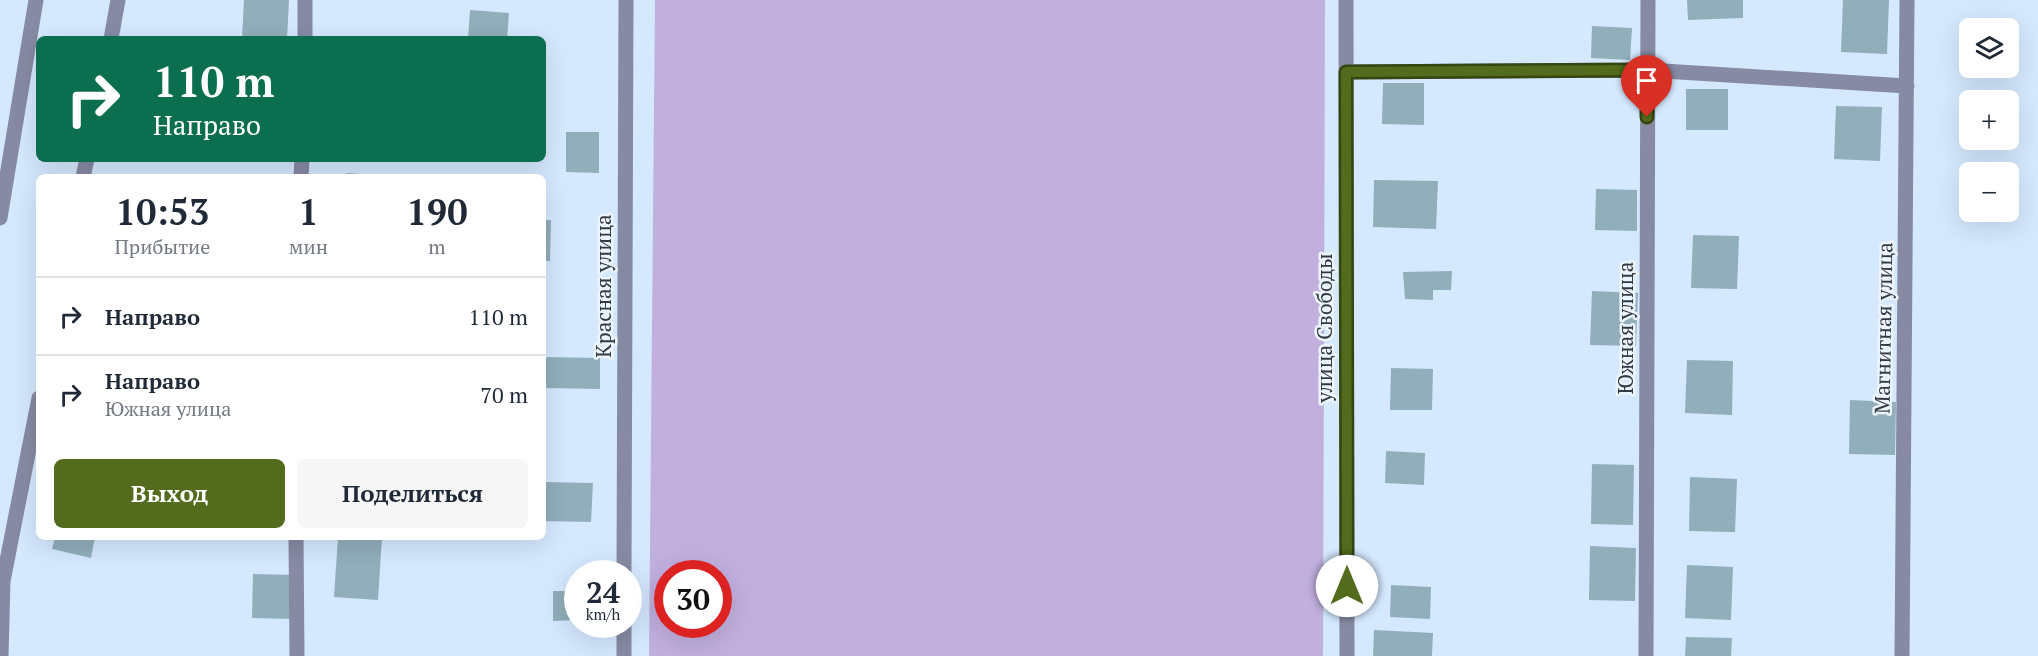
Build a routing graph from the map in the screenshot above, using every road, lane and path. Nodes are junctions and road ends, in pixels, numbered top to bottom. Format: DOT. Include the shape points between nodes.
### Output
graph roads {
  1 [pos="36,0"];
  2 [pos="118,0"];
  3 [pos="305,0"];
  4 [pos="626,0"];
  5 [pos="1346,0"];
  6 [pos="1648,0"];
  7 [pos="1907,0"];
  8 [pos="112,36"];
  9 [pos="304,36"];
  10 [pos="1647,70"];
  11 [pos="1346,72"];
  12 [pos="1907,86"];
  13 [pos="0,218"];
  14 [pos="36,413"];
  15 [pos="296,540"];
  16 [pos="624,560"];
  17 [pos="624,638"];
  18 [pos="2,656"];
  19 [pos="297,656"];
  20 [pos="624,656"];
  21 [pos="1347,656"];
  22 [pos="1646,656"];
  23 [pos="1902,656"];
  1 -- 13 [label="street"];
  2 -- 8 [label="street"];
  3 -- 9 [label="street"];
  4 -- 16 [label="street, Красная улица"];
  5 -- 11 [label="street, улица Свободы"];
  6 -- 10 [label="street, Южная улица"];
  7 -- 12 [label="street, Магнитная улица"];
  10 -- 11 [label="street"];
  10 -- 12 [label="street"];
  10 -- 22 [label="street, Южная улица"];
  11 -- 21 [label="street, улица Свободы"];
  12 -- 23 [label="street, Магнитная улица"];
  14 -- 18 [label="street" via="3,581"];
  15 -- 19 [label="street"];
  17 -- 20 [label="street"];
}
